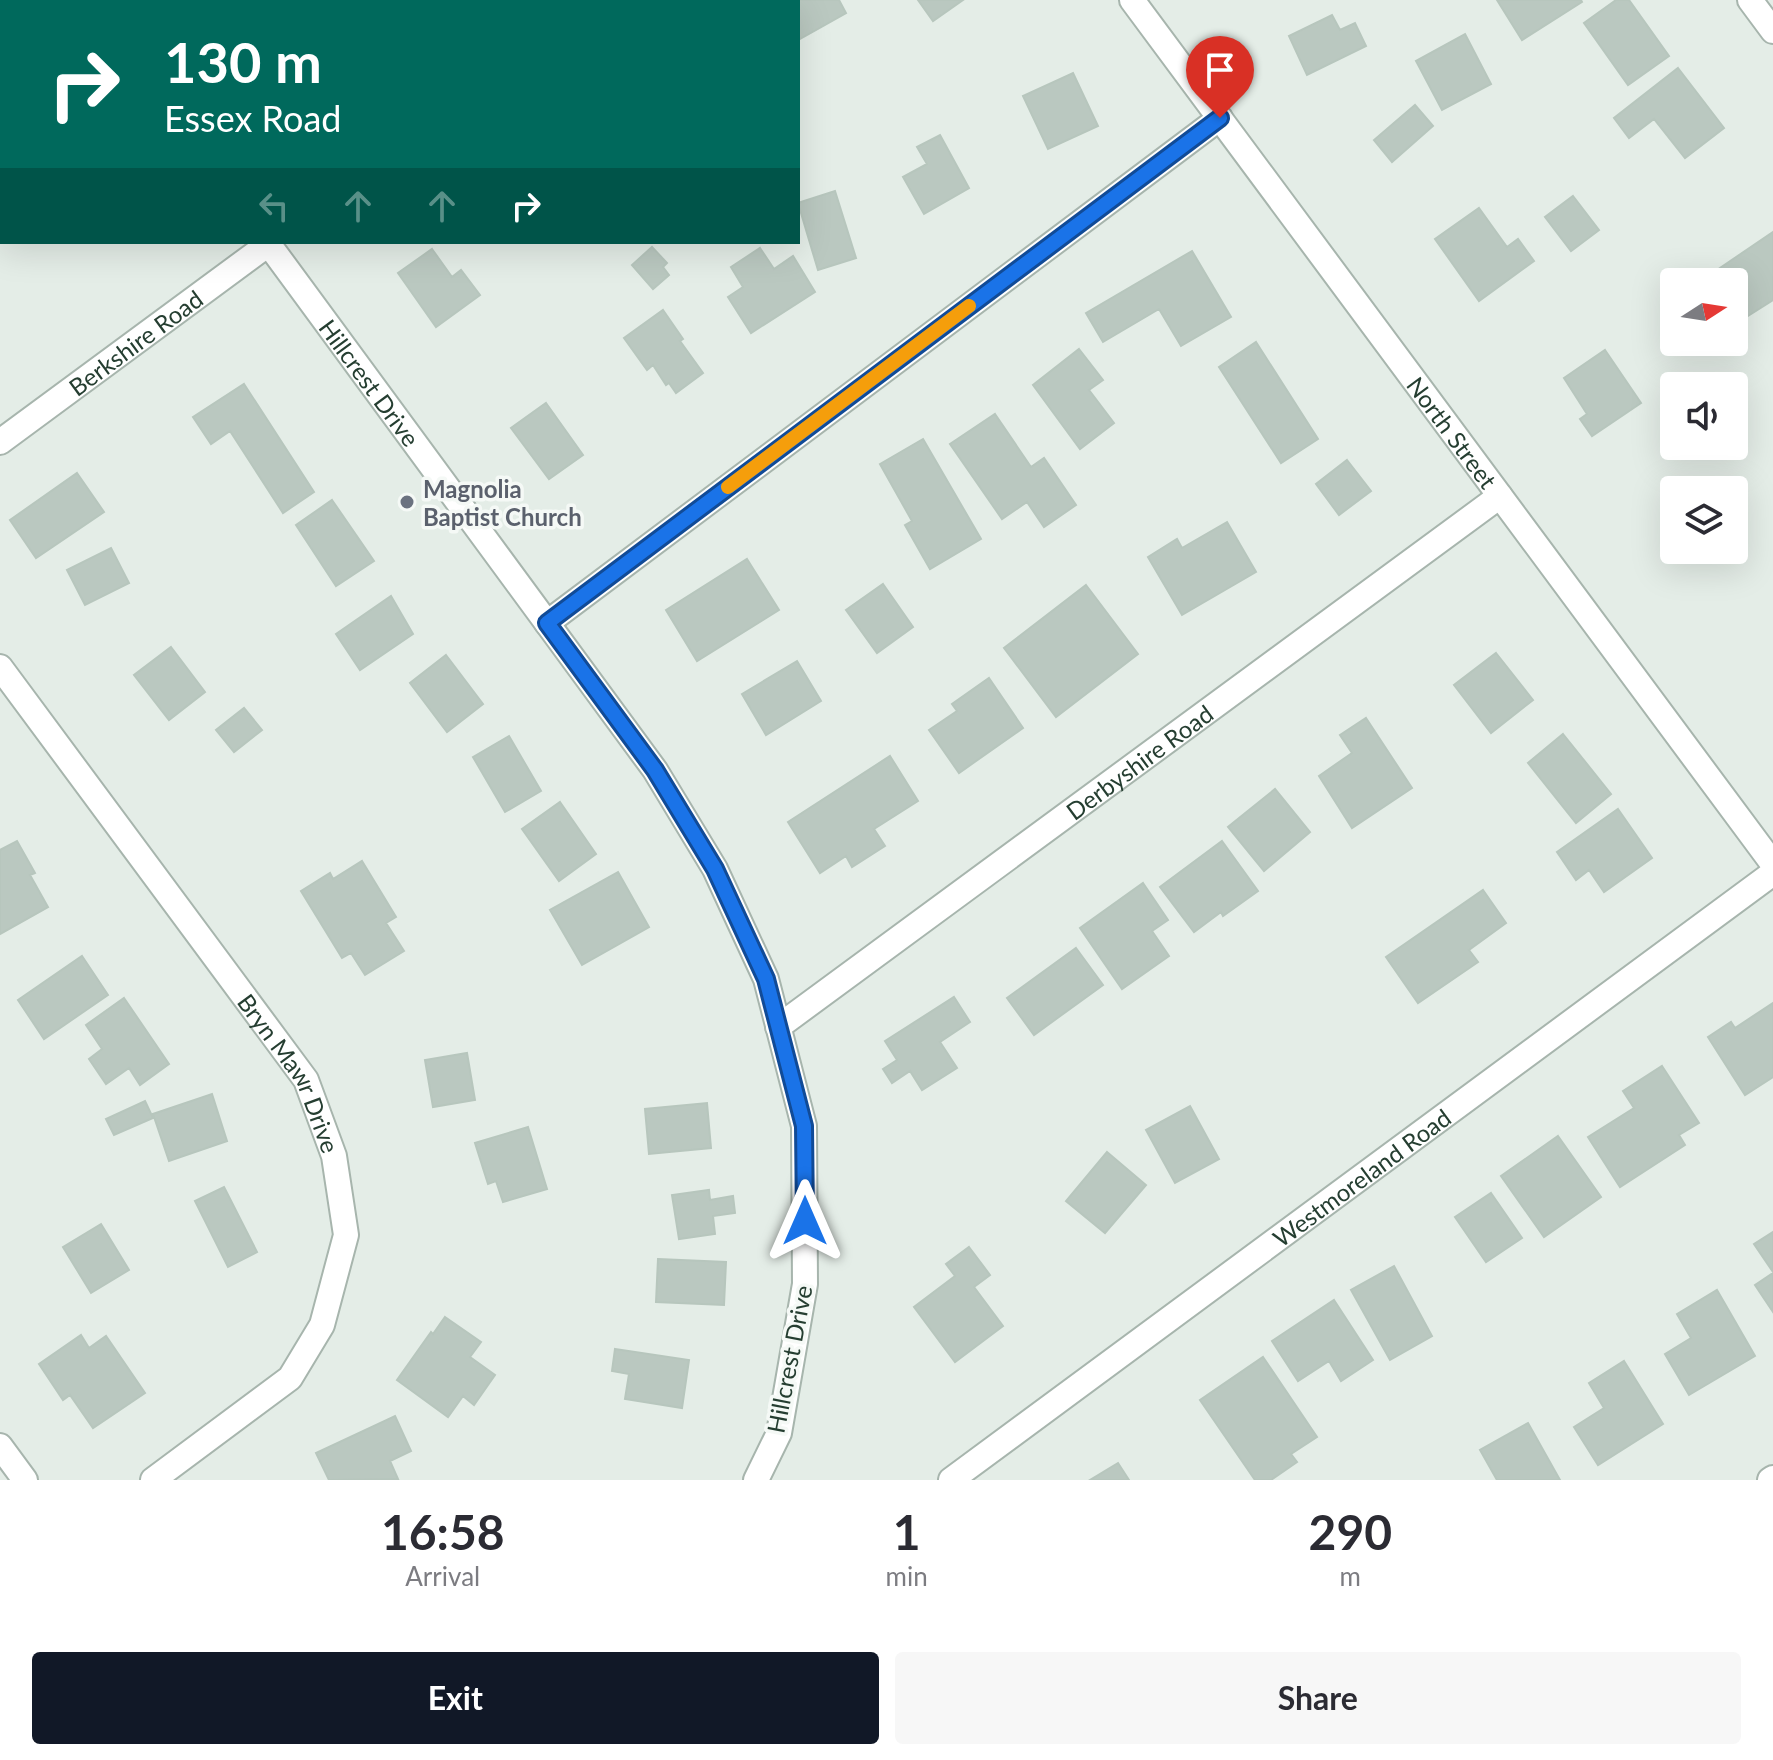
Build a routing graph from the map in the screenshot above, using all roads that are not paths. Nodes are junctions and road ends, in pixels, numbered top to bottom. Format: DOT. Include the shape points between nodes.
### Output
graph roads {
  1 [pos="1132,0"];
  2 [pos="1750,0"];
  3 [pos="1773,31"];
  4 [pos="1220,118"];
  5 [pos="268,244"];
  6 [pos="270,244"];
  7 [pos="0,442"];
  8 [pos="1500,496"];
  9 [pos="547,623"];
  10 [pos="0,667"];
  11 [pos="1773,864"];
  12 [pos="1773,873"];
  13 [pos="778,1027"];
  14 [pos="0,1446"];
  15 [pos="25,1480"];
  16 [pos="153,1480"];
  17 [pos="756,1480"];
  18 [pos="951,1480"];
  1 -- 4 [label="street, North Street"];
  2 -- 3 [label="street"];
  4 -- 8 [label="street, North Street"];
  4 -- 9 [label="street"];
  5 -- 7 [label="street, Berkshire Road"];
  6 -- 9 [label="street, Hillcrest Drive"];
  8 -- 11 [label="street, North Street"];
  8 -- 13 [label="street, Derbyshire Road"];
  9 -- 13 [label="street, Hillcrest Drive" via="655,770 715,869 766,979"];
  10 -- 16 [label="street, Bryn Mawr Drive" via="306,1080 334,1156 346,1235 322,1325 290,1378"];
  12 -- 18 [label="street, Westmoreland Road"];
  13 -- 17 [label="street, Hillcrest Drive" via="804,1126 805,1284 779,1433"];
  14 -- 15 [label="street"];
}
